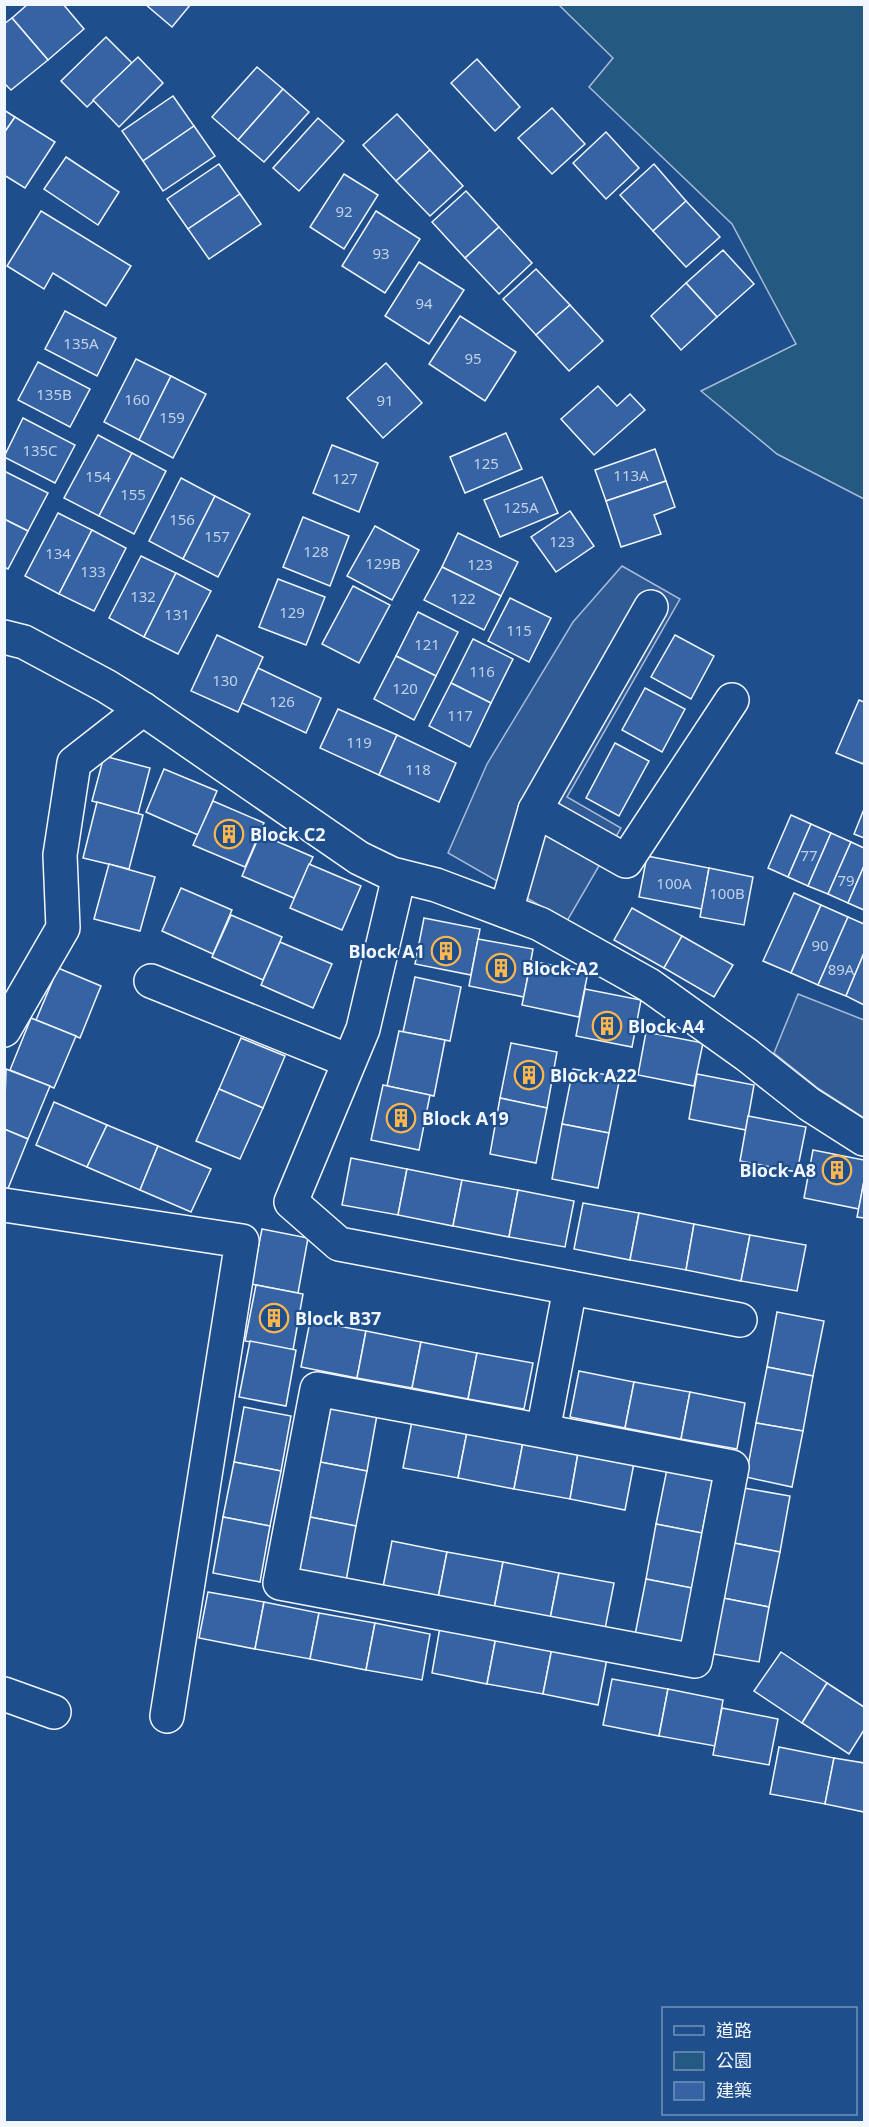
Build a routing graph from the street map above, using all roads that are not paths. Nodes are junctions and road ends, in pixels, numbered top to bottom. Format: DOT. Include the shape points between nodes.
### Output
graph roads {
  1 [pos="651,607"];
  2 [pos="4,637"];
  3 [pos="732,700"];
  4 [pos="143,709"];
  5 [pos="535,810"];
  6 [pos="399,876"];
  7 [pos="506,911"];
  8 [pos="151,981"];
  9 [pos="4,1030"];
  10 [pos="349,1061"];
  11 [pos="864,1139"];
  12 [pos="4,1205"];
  13 [pos="570,1288"];
  14 [pos="740,1320"];
  15 [pos="543,1431"];
  16 [pos="4,1694"];
  17 [pos="54,1712"];
  18 [pos="167,1716"];
  1 -- 5 [label="street"];
  2 -- 4 [label="street" via="24,642"];
  3 -- 5 [label="street" via="626,861"];
  4 -- 6 [label="street" via="359,858"];
  4 -- 9 [label="street" via="74,763 60,855 63,928"];
  5 -- 7 [label="street"];
  6 -- 7 [label="street"];
  6 -- 10 [label="street" via="363,1029"];
  7 -- 11 [label="street" via="540,924 649,985 809,1104"];
  8 -- 10 [label="street"];
  10 -- 13 [label="street" via="291,1202 339,1244"];
  12 -- 18 [label="street" via="242,1241"];
  13 -- 14 [label="street"];
  13 -- 15 [label="street"];
  15 -- 15 [label="street" via="317,1389 280,1583 695,1661 732,1467"];
  16 -- 17 [label="street"];
}
